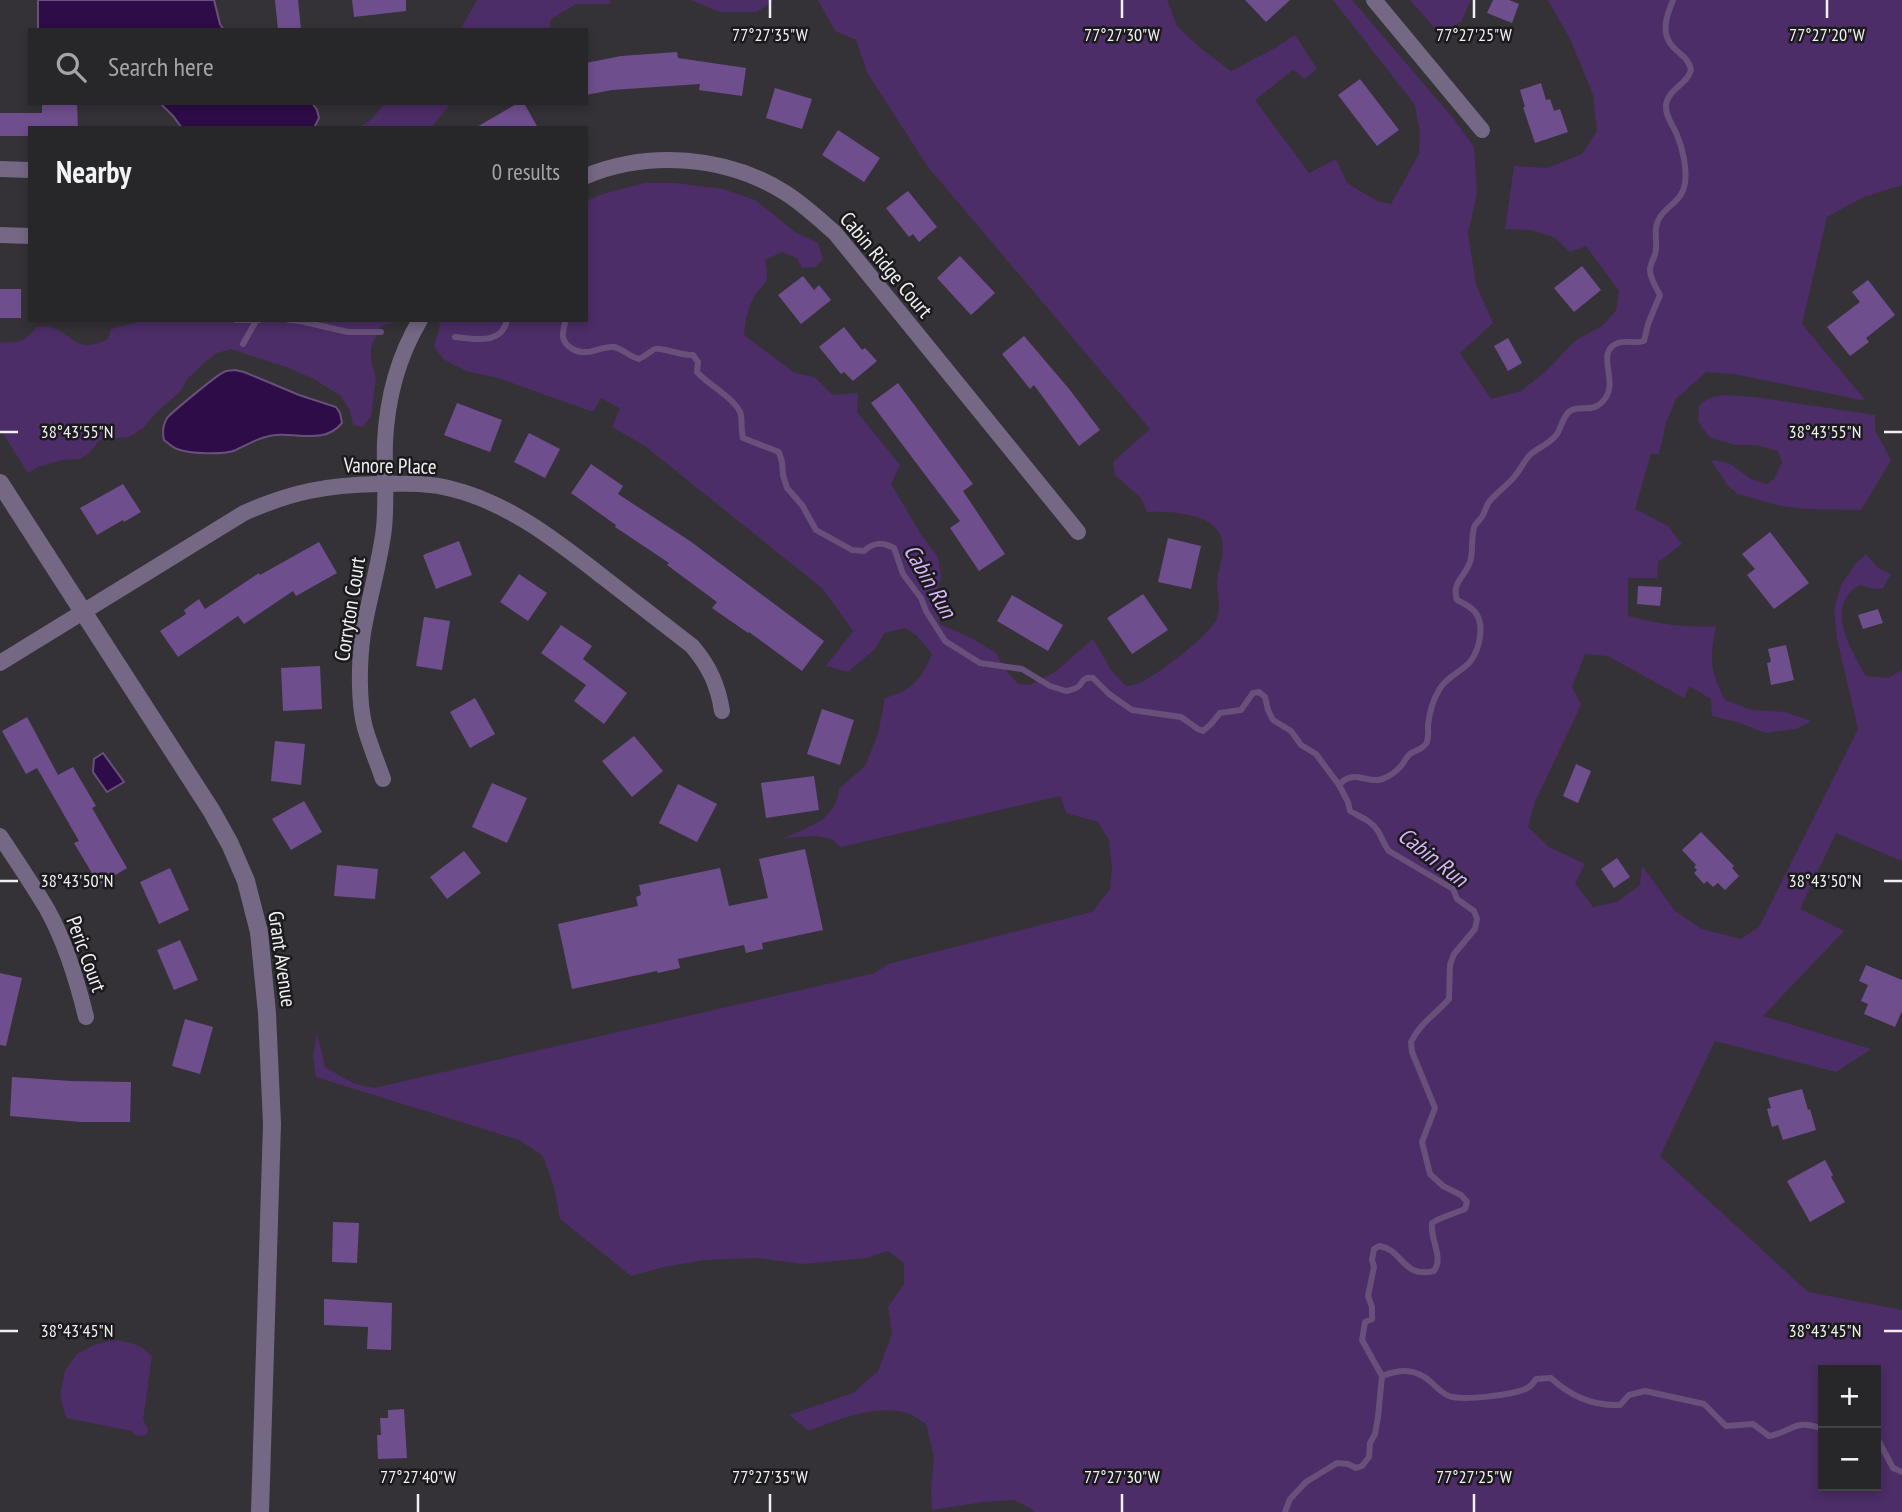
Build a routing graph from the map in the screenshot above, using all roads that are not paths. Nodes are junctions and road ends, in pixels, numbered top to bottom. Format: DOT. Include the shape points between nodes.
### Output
graph roads {
  1 [pos="1374,0"];
  2 [pos="1482,130"];
  3 [pos="0,169"];
  4 [pos="28,170"];
  5 [pos="588,175"];
  6 [pos="0,235"];
  7 [pos="28,236"];
  8 [pos="419,322"];
  9 [pos="0,484"];
  10 [pos="386,484"];
  11 [pos="1078,533"];
  12 [pos="82,612"];
  13 [pos="0,663"];
  14 [pos="722,711"];
  15 [pos="383,779"];
  16 [pos="0,836"];
  17 [pos="86,1017"];
  18 [pos="260,1512"];
  1 -- 2 [label="street"];
  3 -- 4 [label="street"];
  5 -- 11 [label="street, Cabin Ridge Court" via="655,159 708,162 753,175 786,192 835,233"];
  6 -- 7 [label="street"];
  8 -- 10 [label="street" via="407,344 388,411"];
  9 -- 12 [label="street, Grant Avenue"];
  10 -- 12 [label="street, Vanore Place" via="322,488 276,499 244,513"];
  10 -- 14 [label="street, Vanore Place" via="453,489 554,539 692,646 716,682"];
  10 -- 15 [label="street, Corryton Court" via="380,557 363,632 360,672 365,726"];
  12 -- 13 [label="street, Vanore Place"];
  12 -- 18 [label="street, Grant Avenue" via="230,844 246,881 259,932 272,1108"];
  16 -- 17 [label="street, Peric Court" via="65,948"];
}
